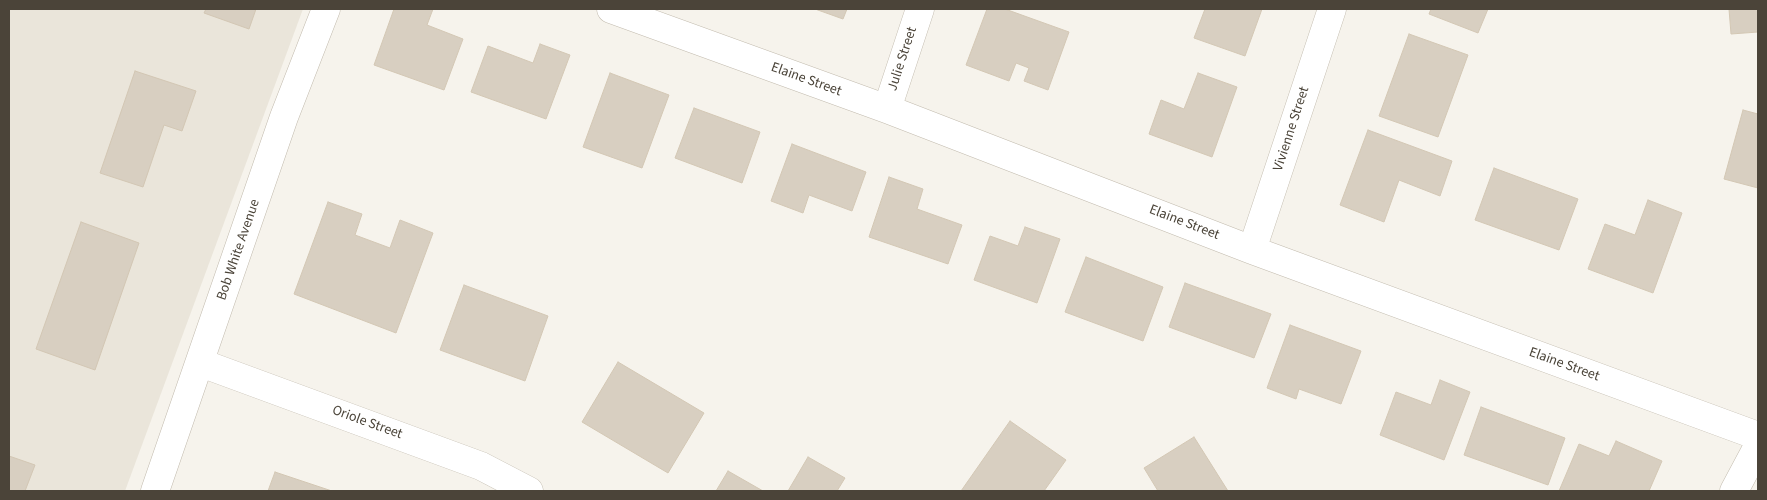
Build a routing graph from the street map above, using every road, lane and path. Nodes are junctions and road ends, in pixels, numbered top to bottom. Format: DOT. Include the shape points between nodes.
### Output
graph roads {
  1 [pos="326,9"];
  2 [pos="611,9"];
  3 [pos="920,9"];
  4 [pos="1332,9"];
  5 [pos="887,109"];
  6 [pos="1252,250"];
  7 [pos="201,364"];
  8 [pos="1758,436"];
  9 [pos="1758,446"];
  10 [pos="155,491"];
  11 [pos="529,491"];
  12 [pos="1734,491"];
  1 -- 7 [label="street, Bob White Avenue" via="284,117"];
  2 -- 5 [label="street, Elaine Street"];
  3 -- 5 [label="street, Julie Street"];
  4 -- 6 [label="street, Vivienne Street"];
  5 -- 6 [label="street, Elaine Street"];
  6 -- 8 [label="street, Elaine Street"];
  7 -- 10 [label="street, Bob White Avenue"];
  7 -- 11 [label="street, Oriole Street" via="481,466"];
  9 -- 12 [label="street"];
}
